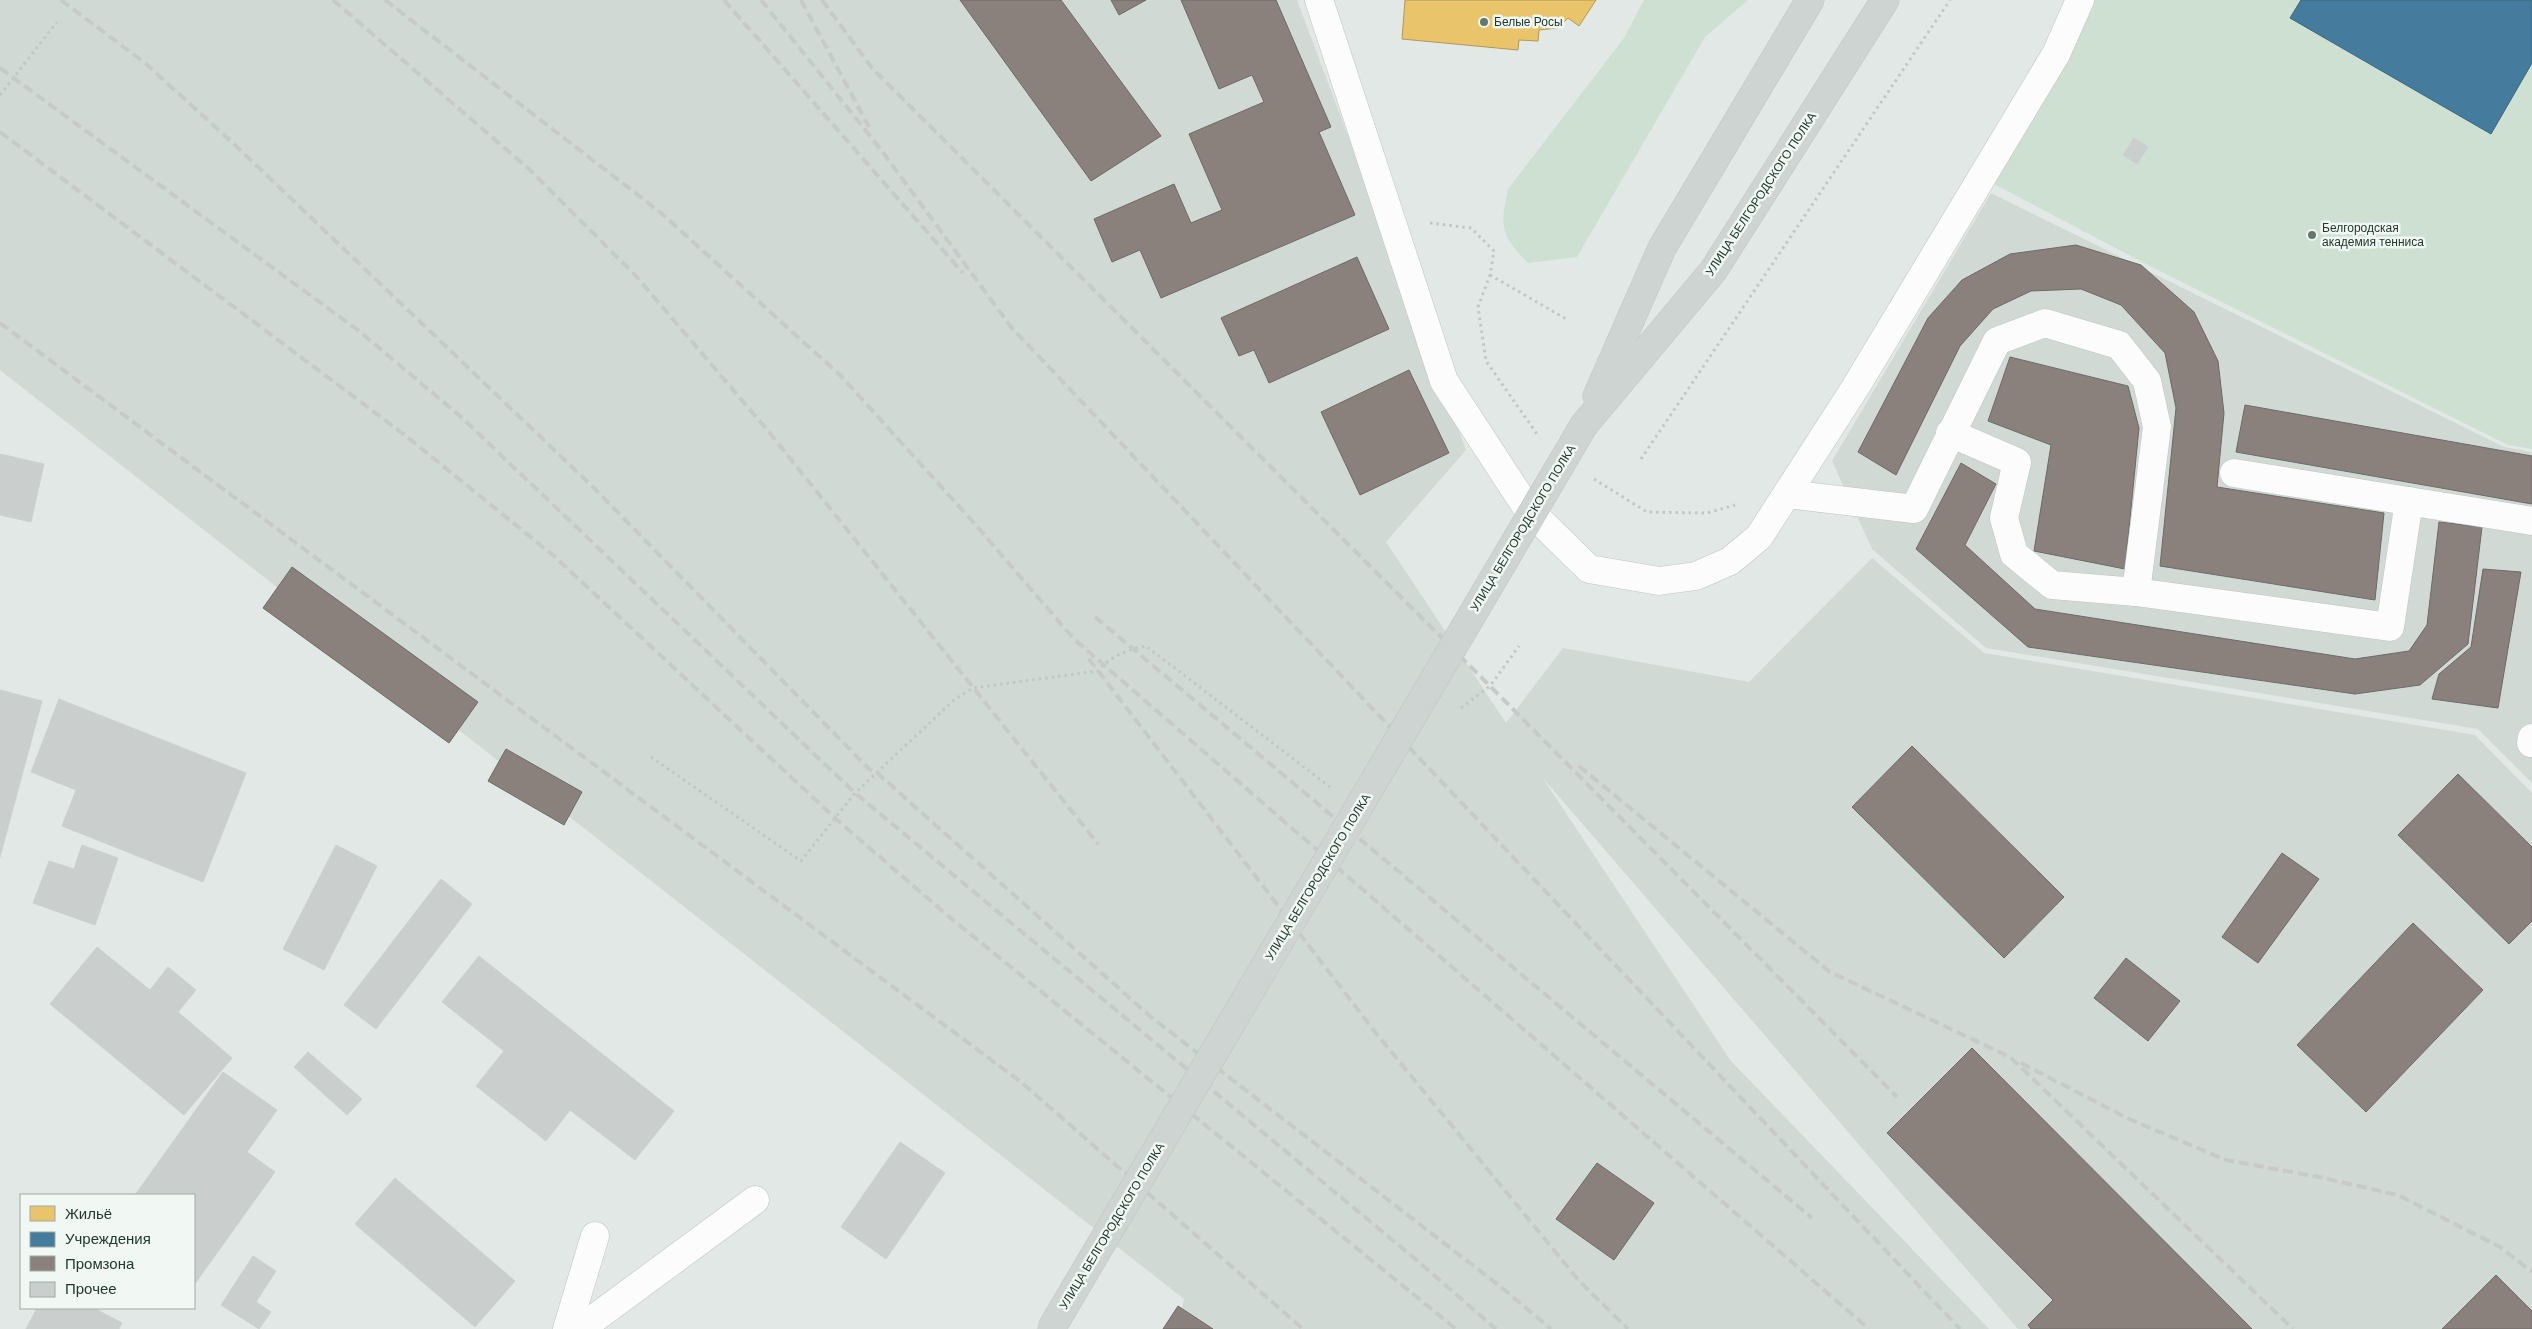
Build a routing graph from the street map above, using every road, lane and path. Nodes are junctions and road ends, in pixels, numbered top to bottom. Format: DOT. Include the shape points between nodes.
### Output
graph roads {
  1 [pos="1320,0"];
  2 [pos="1810,0"];
  3 [pos="1885,0"];
  4 [pos="1950,0"];
  5 [pos="2080,0"];
  6 [pos="57,22"];
  7 [pos="0,94"];
  8 [pos="1490,275"];
  9 [pos="1568,320"];
  10 [pos="1584,425"];
  11 [pos="1950,433"];
  12 [pos="1640,459"];
  13 [pos="2234,473"];
  14 [pos="1787,494"];
  15 [pos="2409,501"];
  16 [pos="2532,521"];
  17 [pos="2136,592"];
  18 [pos="1519,646"];
  19 [pos="1453,714"];
  20 [pos="651,757"];
  21 [pos="1332,788"];
  22 [pos="755,1200"];
  23 [pos="595,1236"];
  24 [pos="567,1329"];
  25 [pos="580,1329"];
  26 [pos="1051,1329"];
  1 -- 14 [label="lane" via="1444,381 1527,508 1589,569 1659,581 1696,576 1730,561 1759,537"];
  2 -- 10 [label="main road, УЛИЦА БЕЛГОРОДСКОГО ПОЛКА" via="1662,248"];
  3 -- 10 [label="main road, УЛИЦА БЕЛГОРОДСКОГО ПОЛКА" via="1713,272"];
  4 -- 12 [label="path"];
  5 -- 14 [label="lane" via="2056,54 1855,388"];
  6 -- 7 [label="path"];
  8 -- 9 [label="path"];
  10 -- 26 [label="main road, УЛИЦА БЕЛГОРОДСКОГО ПОЛКА, bridge"];
  11 -- 14 [label="lane" via="1914,508"];
  11 -- 17 [label="lane" via="2017,462 2004,518 2014,554 2052,586"];
  11 -- 17 [label="lane" via="1997,341 2044,323 2119,345 2147,381 2157,426"];
  13 -- 15 [label="lane"];
  15 -- 16 [label="lane"];
  15 -- 17 [label="lane" via="2390,627"];
  18 -- 19 [label="path" via="1490,686"];
  20 -- 21 [label="path" via="801,861 855,793 954,700 973,688 1098,671 1132,648 1146,646"];
  22 -- 25 [label="lane"];
  23 -- 24 [label="lane"];
}
